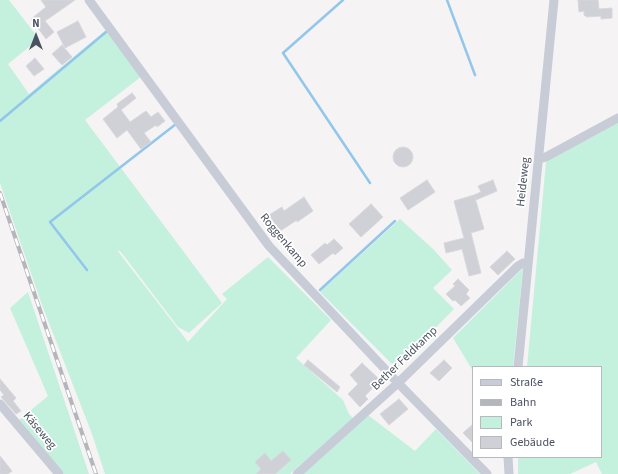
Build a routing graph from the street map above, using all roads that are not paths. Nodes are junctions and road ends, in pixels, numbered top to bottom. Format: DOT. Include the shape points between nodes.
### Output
graph roads {
  1 [pos="89,0"];
  2 [pos="554,0"];
  3 [pos="618,118"];
  4 [pos="539,159"];
  5 [pos="528,263"];
  6 [pos="518,366"];
  7 [pos="398,383"];
  8 [pos="0,404"];
  9 [pos="472,458"];
  10 [pos="472,458"];
  11 [pos="508,458"];
  12 [pos="59,474"];
  13 [pos="297,474"];
  14 [pos="488,474"];
  15 [pos="509,474"];
  1 -- 7 [label="street, Roggenkamp" via="269,246"];
  2 -- 4 [label="street, Heideweg"];
  3 -- 4 [label="street"];
  4 -- 5 [label="street, Heideweg"];
  5 -- 6 [label="street, Heideweg"];
  5 -- 7 [label="street, Bether Feldkamp" via="518,266"];
  7 -- 10 [label="street, Roggenkamp"];
  7 -- 13 [label="street, Bether Feldkamp"];
  8 -- 12 [label="street, Käseweg"];
  9 -- 14 [label="street, Roggenkamp"];
  11 -- 15 [label="street"];
}
